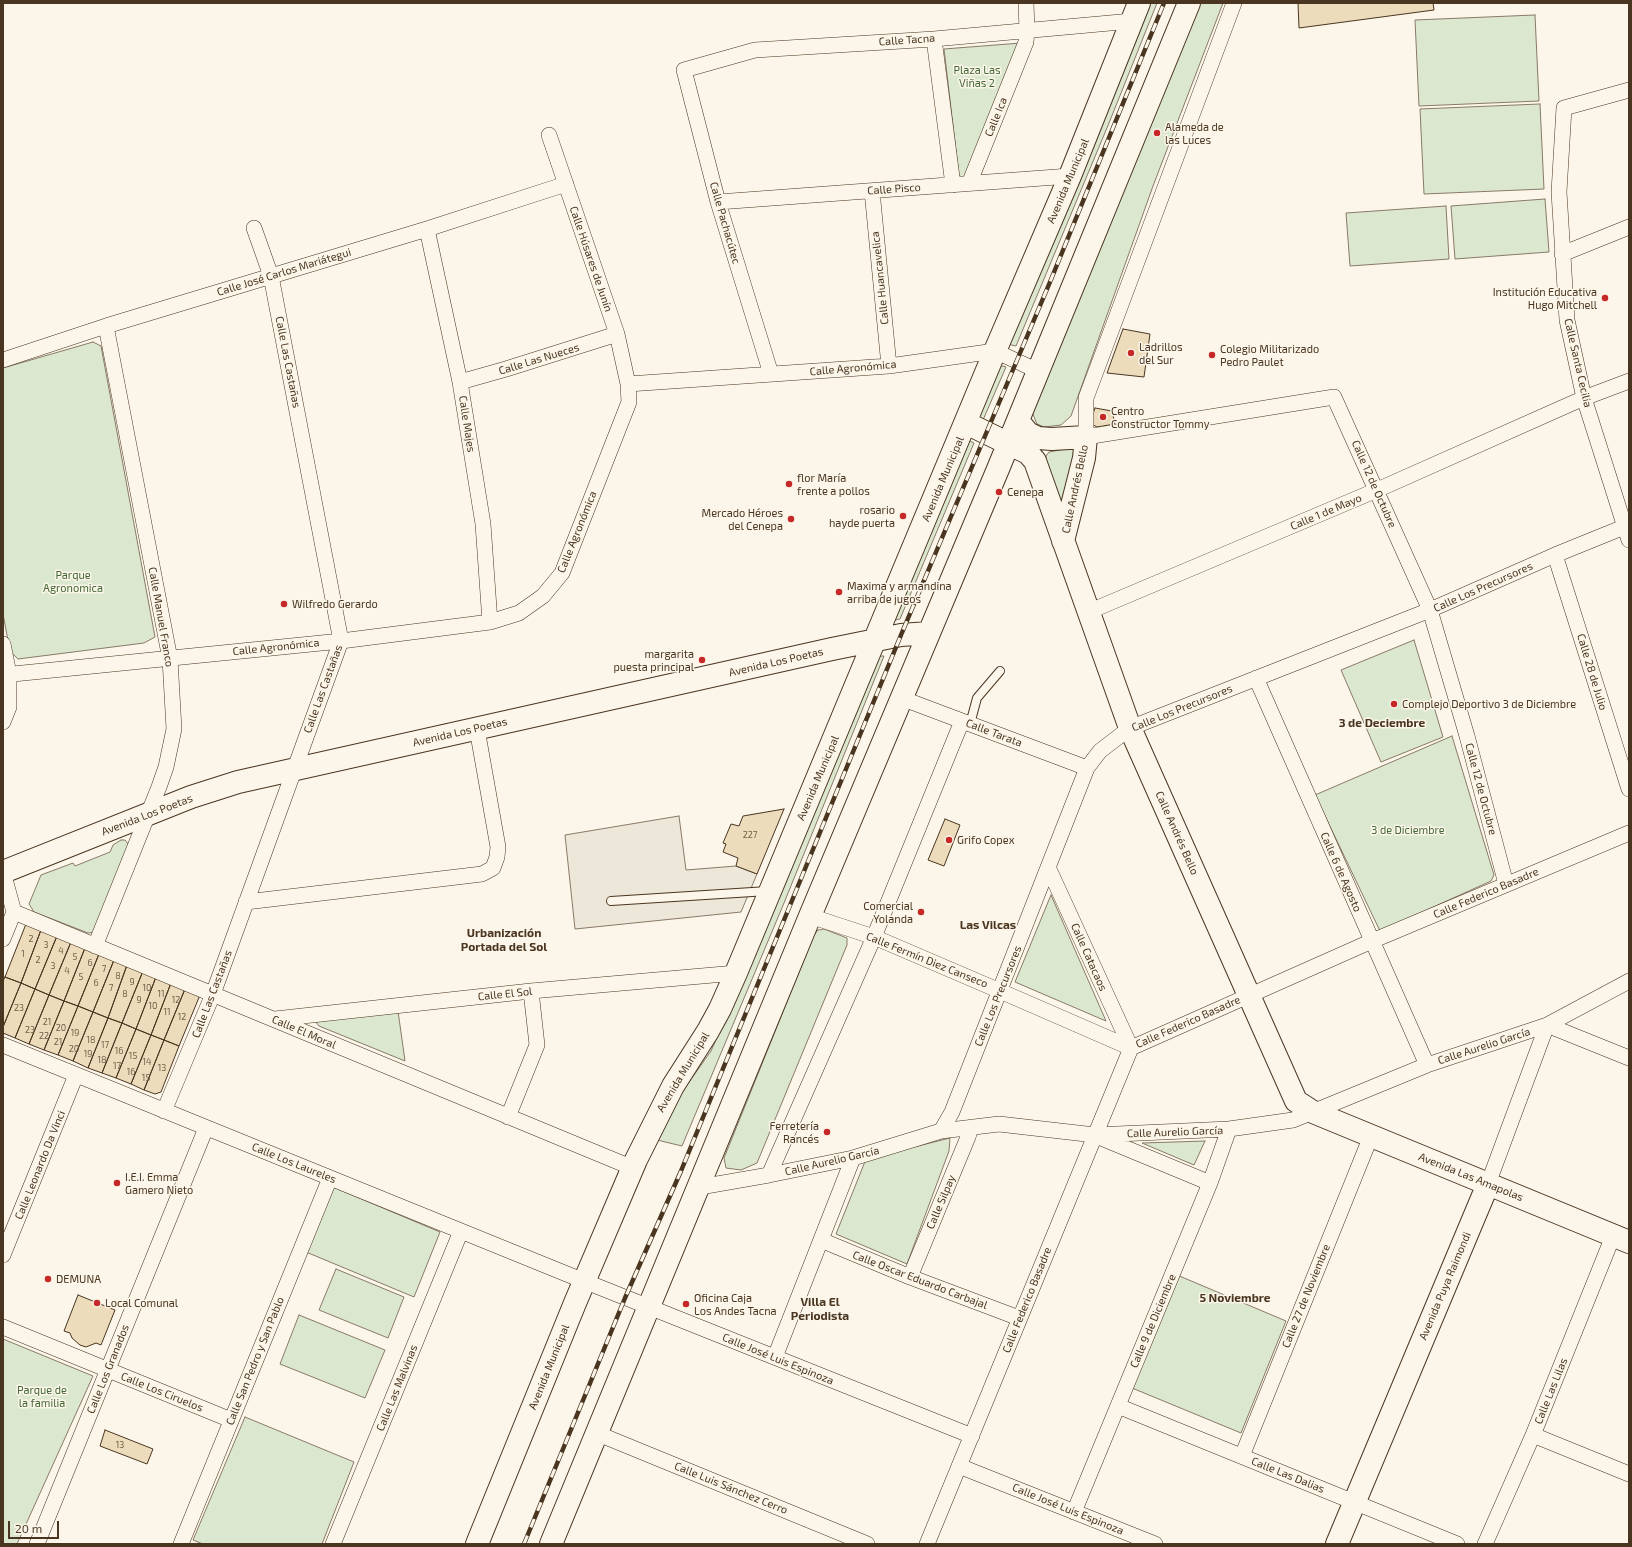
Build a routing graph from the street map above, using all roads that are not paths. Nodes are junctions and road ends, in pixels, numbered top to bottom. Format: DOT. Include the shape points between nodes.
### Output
graph roads {
  1 [pos="1026,3"];
  2 [pos="1190,3"];
  3 [pos="1234,3"];
  4 [pos="1136,12"];
  5 [pos="1027,30"];
  6 [pos="934,39"];
  7 [pos="684,70"];
  8 [pos="1629,90"];
  9 [pos="550,135"];
  10 [pos="1070,176"];
  11 [pos="566,184"];
  12 [pos="969,184"];
  13 [pos="953,185"];
  14 [pos="872,191"];
  15 [pos="718,202"];
  16 [pos="1629,227"];
  17 [pos="254,228"];
  18 [pos="427,229"];
  19 [pos="1562,254"];
  20 [pos="271,276"];
  21 [pos="106,326"];
  22 [pos="617,334"];
  23 [pos="995,351"];
  24 [pos="3,360"];
  25 [pos="889,366"];
  26 [pos="1038,371"];
  27 [pos="771,374"];
  28 [pos="1629,381"];
  29 [pos="460,382"];
  30 [pos="628,384"];
  31 [pos="1584,398"];
  32 [pos="1018,421"];
  33 [pos="966,423"];
  34 [pos="1086,437"];
  35 [pos="1009,444"];
  36 [pos="1377,490"];
  37 [pos="1628,531"];
  38 [pos="1063,541"];
  39 [pos="1555,555"];
  40 [pos="1430,610"];
  41 [pos="1088,612"];
  42 [pos="490,622"];
  43 [pos="929,633"];
  44 [pos="341,641"];
  45 [pos="875,641"];
  46 [pos="3,644"];
  47 [pos="170,658"];
  48 [pos="1000,670"];
  49 [pos="6,674"];
  50 [pos="1256,678"];
  51 [pos="901,698"];
  52 [pos="3,722"];
  53 [pos="966,722"];
  54 [pos="1130,728"];
  55 [pos="476,729"];
  56 [pos="1087,768"];
  57 [pos="293,770"];
  58 [pos="1629,789"];
  59 [pos="150,813"];
  60 [pos="1629,833"];
  61 [pos="1048,867"];
  62 [pos="3,872"];
  63 [pos="1506,884"];
  64 [pos="771,891"];
  65 [pos="611,901"];
  66 [pos="246,902"];
  67 [pos="14,912"];
  68 [pos="810,916"];
  69 [pos="874,937"];
  70 [pos="3,939"];
  71 [pos="1372,941"];
  72 [pos="95,946"];
  73 [pos="736,973"];
  74 [pos="1629,981"];
  75 [pos="531,991"];
  76 [pos="1000,991"];
  77 [pos="213,994"];
  78 [pos="1249,995"];
  79 [pos="274,1020"];
  80 [pos="1547,1025"];
  81 [pos="3,1045"];
  82 [pos="1130,1048"];
  83 [pos="1629,1058"];
  84 [pos="1427,1065"];
  85 [pos="76,1075"];
  86 [pos="164,1110"];
  87 [pos="1314,1112"];
  88 [pos="508,1117"];
  89 [pos="971,1127"];
  90 [pos="206,1128"];
  91 [pos="1229,1129"];
  92 [pos="941,1131"];
  93 [pos="1095,1135"];
  94 [pos="1371,1136"];
  95 [pos="853,1158"];
  96 [pos="633,1168"];
  97 [pos="769,1175"];
  98 [pos="330,1178"];
  99 [pos="1210,1183"];
  100 [pos="1488,1184"];
  101 [pos="700,1187"];
  102 [pos="461,1232"];
  103 [pos="1621,1239"];
  104 [pos="821,1240"];
  105 [pos="3,1255"];
  106 [pos="910,1277"];
  107 [pos="584,1281"];
  108 [pos="648,1307"];
  109 [pos="1020,1318"];
  110 [pos="3,1327"];
  111 [pos="775,1357"];
  112 [pos="108,1370"];
  113 [pos="1118,1406"];
  114 [pos="231,1420"];
  115 [pos="596,1433"];
  116 [pos="1533,1435"];
  117 [pos="972,1436"];
  118 [pos="1242,1456"];
  119 [pos="959,1466"];
  120 [pos="1629,1474"];
  121 [pos="1355,1502"];
  122 [pos="1074,1512"];
  123 [pos="36,1544"];
  124 [pos="181,1544"];
  125 [pos="334,1544"];
  126 [pos="477,1544"];
  127 [pos="551,1544"];
  128 [pos="866,1544"];
  129 [pos="927,1544"];
  130 [pos="1155,1544"];
  131 [pos="1337,1544"];
  132 [pos="1457,1544"];
  133 [pos="1485,1544"];
  1 -- 5 [label="street, Calle Ica"];
  2 -- 26 [label="main road"];
  3 -- 34 [label="street" via="1086,398"];
  4 -- 5 [label="street, Calle Tacna"];
  4 -- 10 [label="main road, Avenida Municipal"];
  5 -- 6 [label="street, Calle Tacna"];
  5 -- 12 [label="street, Calle Ica" via="1026,42"];
  6 -- 7 [label="street, Calle Tacna" via="755,50"];
  6 -- 13 [label="street"];
  7 -- 15 [label="street, Calle Pachacútec"];
  8 -- 19 [label="street, Calle Santa Cecilia" via="1564,108 1558,192"];
  9 -- 11 [label="street, Calle Húsares de Junín"];
  10 -- 12 [label="street, Calle Pisco"];
  10 -- 23 [label="main road, Avenida Municipal"];
  11 -- 18 [label="street, Calle José Carlos Mariátegui"];
  11 -- 22 [label="street, Calle Húsares de Junín"];
  12 -- 13 [label="street, Calle Pisco"];
  13 -- 14 [label="street, Calle Pisco"];
  14 -- 15 [label="street, Calle Pisco"];
  14 -- 25 [label="street, Calle Huancavelica"];
  15 -- 27 [label="street, Calle Pachacútec"];
  16 -- 19 [label="street"];
  17 -- 20 [label="street, Calle Las Castañas"];
  18 -- 20 [label="street, Calle José Carlos Mariátegui"];
  18 -- 29 [label="street, Calle Majes"];
  19 -- 31 [label="street, Calle Santa Cecilia" via="1567,320"];
  20 -- 21 [label="street, Calle José Carlos Mariátegui"];
  20 -- 44 [label="street, Calle Las Castañas"];
  21 -- 24 [label="street, Calle José Carlos Mariátegui"];
  21 -- 47 [label="street, Calle Manuel Franco"];
  22 -- 29 [label="street, Calle Las Nueces"];
  22 -- 30 [label="street, Calle Húsares de Junín"];
  23 -- 25 [label="street, Calle Agronómica"];
  23 -- 26 [label="street"];
  23 -- 33 [label="main road, Avenida Municipal"];
  25 -- 27 [label="street, Calle Agronómica"];
  26 -- 32 [label="main road"];
  27 -- 30 [label="street, Calle Agronómica"];
  28 -- 31 [label="street, Calle 1 de Mayo"];
  29 -- 42 [label="street, Calle Majes" via="483,524"];
  30 -- 42 [label="street, Calle Agronómica" via="629,402 562,573 543,596 531,605 519,613"];
  31 -- 36 [label="street, Calle 1 de Mayo"];
  31 -- 37 [label="street, Calle Santa Cecilia"];
  32 -- 34 [label="main road, Calle 12 de Octubre" via="1028,434 1038,438"];
  32 -- 35 [label="main road"];
  33 -- 35 [label="main road, Calle Andrés Bello"];
  33 -- 45 [label="main road, Avenida Municipal"];
  34 -- 36 [label="street, Calle 12 de Octubre" via="1334,397"];
  34 -- 38 [label="main road, Calle Andrés Bello" via="1084,458"];
  35 -- 38 [label="main road, Calle Andrés Bello" via="1028,453 1035,461"];
  35 -- 43 [label="main road"];
  36 -- 40 [label="street, Calle 12 de Octubre"];
  36 -- 41 [label="street, Calle 1 de Mayo"];
  37 -- 39 [label="street, Calle Los Precursores"];
  38 -- 41 [label="main road, Calle Andrés Bello"];
  39 -- 40 [label="street, Calle Los Precursores"];
  39 -- 58 [label="street, Calle 28 de Julio"];
  40 -- 50 [label="street, Calle Los Precursores"];
  40 -- 63 [label="street, Calle 12 de Octubre"];
  41 -- 54 [label="main road, Calle Andrés Bello"];
  42 -- 44 [label="street, Calle Agronómica"];
  43 -- 45 [label="main road, Avenida Los Poetas" via="901,635"];
  43 -- 51 [label="main road"];
  44 -- 47 [label="street, Calle Agronómica"];
  44 -- 57 [label="street, Calle Las Castañas"];
  45 -- 55 [label="main road, Avenida Los Poetas"];
  45 -- 64 [label="main road, Avenida Municipal"];
  46 -- 49 [label="street"];
  47 -- 49 [label="street, Calle Agronómica"];
  47 -- 59 [label="street, Calle Manuel Franco" via="174,729 166,767"];
  48 -- 53 [label="lane" via="977,698"];
  49 -- 52 [label="street" via="9,707"];
  50 -- 54 [label="street, Calle Los Precursores"];
  50 -- 71 [label="street, Calle 6 de Agosto"];
  51 -- 53 [label="street, Calle Tarata"];
  51 -- 68 [label="main road"];
  53 -- 56 [label="street, Calle Tarata"];
  53 -- 69 [label="street"];
  54 -- 56 [label="street, Calle Los Precursores" via="1100,751"];
  54 -- 78 [label="main road, Calle Andrés Bello"];
  55 -- 57 [label="main road, Avenida Los Poetas"];
  55 -- 66 [label="street" via="498,847 493,868 482,874"];
  56 -- 61 [label="street, Calle Los Precursores"];
  57 -- 59 [label="main road, Avenida Los Poetas" via="238,782"];
  57 -- 66 [label="street, Calle Las Castañas"];
  59 -- 62 [label="main road, Avenida Los Poetas"];
  59 -- 72 [label="street, Calle Manuel Franco"];
  60 -- 63 [label="street, Calle Federico Basadre"];
  61 -- 76 [label="street, Calle Los Precursores"];
  61 -- 82 [label="street, Calle Catacaos"];
  62 -- 67 [label="street"];
  63 -- 71 [label="street, Calle Federico Basadre"];
  64 -- 65 [label="lane"];
  64 -- 73 [label="main road, Avenida Municipal"];
  66 -- 77 [label="street, Calle Las Castañas"];
  67 -- 70 [label="street"];
  67 -- 72 [label="street, Calle El Moral"];
  68 -- 69 [label="street, Calle Fermín Diez Canseco"];
  68 -- 101 [label="main road"];
  69 -- 76 [label="street, Calle Fermín Diez Canseco"];
  69 -- 97 [label="street"];
  71 -- 78 [label="street, Calle Federico Basadre"];
  71 -- 84 [label="street, Calle 6 de Agosto"];
  72 -- 77 [label="street, Calle El Moral"];
  73 -- 75 [label="street, Calle El Sol"];
  73 -- 96 [label="main road, Avenida Municipal" via="708,1031 669,1092"];
  74 -- 80 [label="street, Calle Aurelio García"];
  75 -- 79 [label="street, Calle El Sol"];
  75 -- 88 [label="street" via="537,1045"];
  76 -- 82 [label="street, Calle Fermín Diez Canseco"];
  76 -- 92 [label="street, Calle Los Precursores" via="952,1112"];
  77 -- 79 [label="street, Calle El Moral"];
  77 -- 86 [label="street, Calle Las Castañas"];
  78 -- 82 [label="street, Calle Federico Basadre"];
  78 -- 87 [label="main road, Calle Andrés Bello" via="1296,1101"];
  79 -- 88 [label="street, Calle El Moral"];
  80 -- 83 [label="street"];
  80 -- 84 [label="street, Calle Aurelio García"];
  80 -- 100 [label="street, Avenida Puya Raimondi"];
  81 -- 85 [label="street, Calle Los Laureles"];
  82 -- 93 [label="street, Calle Federico Basadre"];
  84 -- 87 [label="street, Calle Aurelio García"];
  85 -- 86 [label="street, Calle Los Laureles"];
  85 -- 105 [label="street, Calle Leonardo Da Vinci"];
  86 -- 90 [label="street, Calle Los Laureles"];
  87 -- 91 [label="street, Calle Aurelio García" via="1293,1120"];
  87 -- 94 [label="main road, Avenida Las Amapolas"];
  88 -- 96 [label="street, Calle El Moral"];
  89 -- 92 [label="street, Calle Aurelio García"];
  89 -- 93 [label="street, Calle Aurelio García" via="999,1124"];
  89 -- 106 [label="street, Calle Silpay"];
  90 -- 98 [label="street, Calle Los Laureles"];
  90 -- 112 [label="street, Calle Los Granados"];
  91 -- 93 [label="street, Calle Aurelio García"];
  91 -- 99 [label="street, Calle 9 de Diciembre"];
  92 -- 95 [label="street, Calle Aurelio García"];
  93 -- 99 [label="street"];
  93 -- 109 [label="street, Calle Federico Basadre"];
  94 -- 100 [label="main road, Avenida Las Amapolas"];
  94 -- 118 [label="street, Calle 27 de Noviembre"];
  95 -- 97 [label="street, Calle Aurelio García"];
  95 -- 104 [label="street"];
  96 -- 107 [label="main road, Avenida Municipal"];
  97 -- 101 [label="street, Calle Aurelio García"];
  98 -- 102 [label="street, Calle Los Laureles"];
  98 -- 114 [label="street, Calle San Pedro y San Pablo"];
  99 -- 113 [label="street, Calle 9 de Diciembre"];
  100 -- 103 [label="main road, Avenida Las Amapolas"];
  100 -- 121 [label="main road, Avenida Puya Raimondi"];
  101 -- 108 [label="main road"];
  102 -- 107 [label="street, Calle Los Laureles"];
  102 -- 125 [label="street, Calle Las Malvinas"];
  103 -- 116 [label="street, Calle Las Lilas"];
  104 -- 106 [label="street, Calle Oscar Eduardo Carbajal"];
  104 -- 111 [label="street"];
  106 -- 109 [label="street, Calle Oscar Eduardo Carbajal"];
  107 -- 108 [label="street, Calle José Luis Espinoza"];
  107 -- 126 [label="main road, Avenida Municipal"];
  108 -- 111 [label="street, Calle José Luis Espinoza"];
  108 -- 115 [label="main road"];
  109 -- 117 [label="street, Calle Federico Basadre"];
  110 -- 112 [label="street, Calle Los Ciruelos"];
  111 -- 117 [label="street, Calle José Luis Espinoza"];
  112 -- 114 [label="street, Calle Los Ciruelos"];
  112 -- 123 [label="street, Calle Los Granados"];
  113 -- 118 [label="street, Calle Las Dalias"];
  113 -- 122 [label="street, Calle 9 de Diciembre"];
  114 -- 124 [label="street, Calle San Pedro y San Pablo"];
  115 -- 127 [label="main road"];
  115 -- 128 [label="street, Calle Luis Sánchez Cerro"];
  116 -- 120 [label="street"];
  116 -- 133 [label="street, Calle Las Lilas"];
  117 -- 119 [label="street, Calle Federico Basadre"];
  118 -- 121 [label="street, Calle Las Dalias"];
  119 -- 122 [label="street, Calle José Luis Espinoza"];
  119 -- 129 [label="street, Calle Federico Basadre"];
  121 -- 131 [label="main road, Avenida Puya Raimondi"];
  121 -- 132 [label="street, Calle Las Dalias"];
  122 -- 130 [label="street, Calle José Luis Espinoza"];
}
